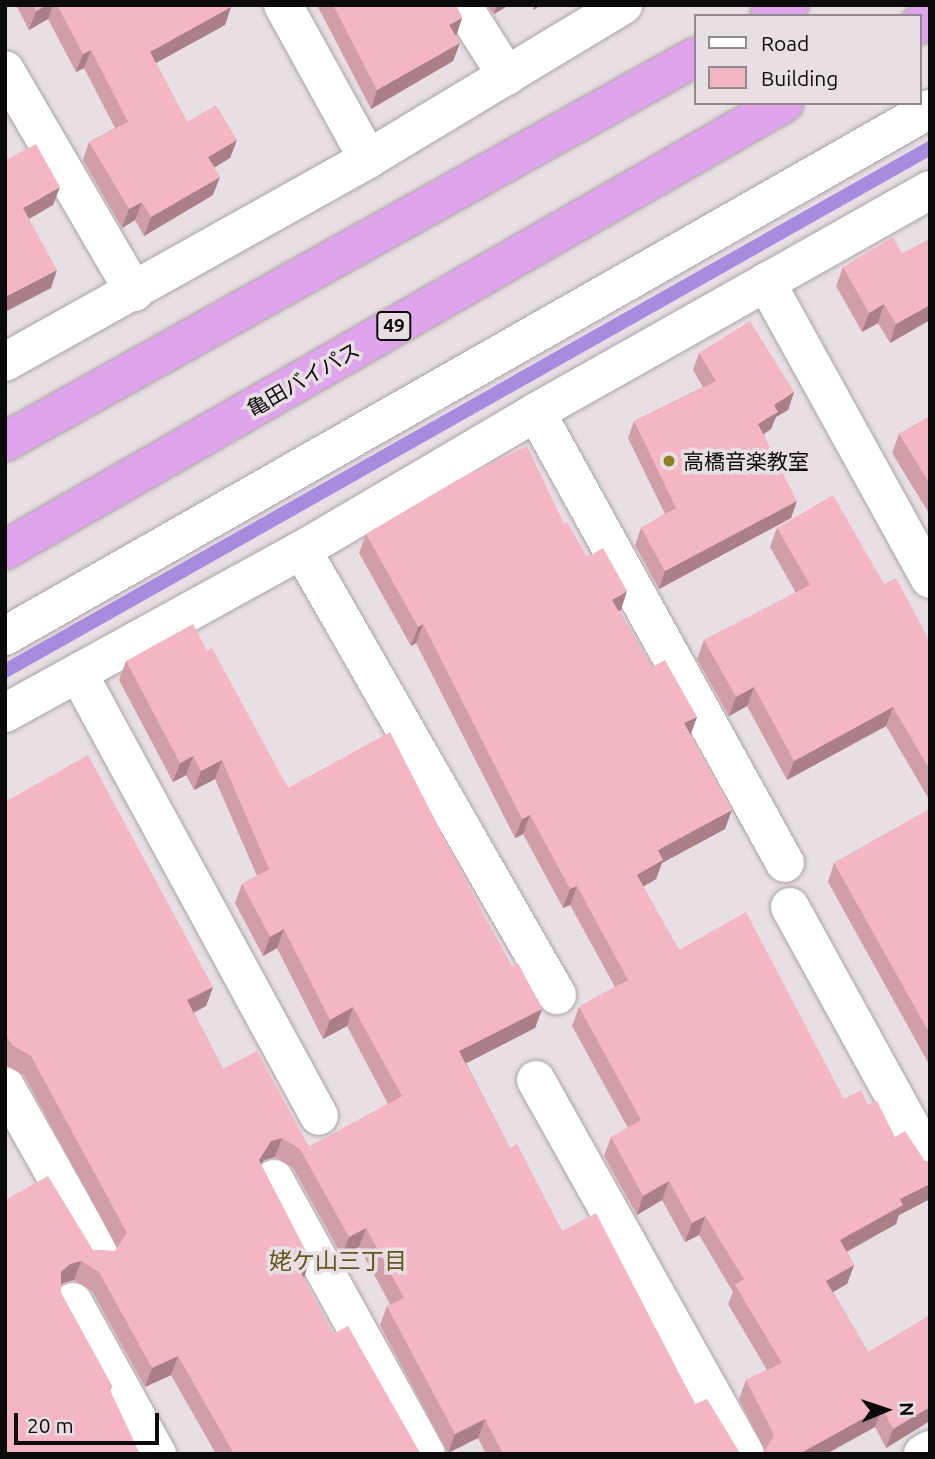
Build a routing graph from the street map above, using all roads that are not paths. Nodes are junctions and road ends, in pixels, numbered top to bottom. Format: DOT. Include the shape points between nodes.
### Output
graph roads {
  1 [pos="284,5"];
  2 [pos="462,5"];
  3 [pos="623,5"];
  4 [pos="789,5"];
  5 [pos="773,14"];
  6 [pos="694,58"];
  7 [pos="5,70"];
  8 [pos="507,76"];
  9 [pos="781,105"];
  10 [pos="930,110"];
  11 [pos="368,159"];
  12 [pos="930,190"];
  13 [pos="766,282"];
  14 [pos="134,292"];
  15 [pos="5,362"];
  16 [pos="536,411"];
  17 [pos="5,442"];
  18 [pos="5,550"];
  19 [pos="302,550"];
  20 [pos="930,579"];
  21 [pos="5,636"];
  22 [pos="78,673"];
  23 [pos="5,713"];
  24 [pos="785,863"];
  25 [pos="790,907"];
  26 [pos="557,995"];
  27 [pos="536,1080"];
  28 [pos="5,1086"];
  29 [pos="319,1116"];
  30 [pos="930,1162"];
  31 [pos="274,1179"];
  32 [pos="98,1251"];
  33 [pos="73,1302"];
  34 [pos="930,1450"];
  35 [pos="157,1454"];
  36 [pos="426,1454"];
  37 [pos="745,1454"];
  38 [pos="923,1454"];
  1 -- 11 [label="street"];
  2 -- 8 [label="street"];
  3 -- 8 [label="street"];
  4 -- 5 [label="highway"];
  6 -- 17 [label="highway"];
  7 -- 14 [label="street"];
  8 -- 11 [label="street"];
  9 -- 18 [label="highway, 亀田バイパス / 49"];
  10 -- 21 [label="street"];
  11 -- 14 [label="street"];
  12 -- 13 [label="street"];
  13 -- 16 [label="street"];
  13 -- 20 [label="street"];
  14 -- 15 [label="street"];
  16 -- 19 [label="street"];
  16 -- 24 [label="street"];
  19 -- 22 [label="street"];
  19 -- 26 [label="street"];
  22 -- 23 [label="street"];
  22 -- 29 [label="street"];
  25 -- 30 [label="street"];
  27 -- 37 [label="street"];
  28 -- 32 [label="street"];
  31 -- 36 [label="street"];
  33 -- 35 [label="street"];
  34 -- 38 [label="street"];
}
